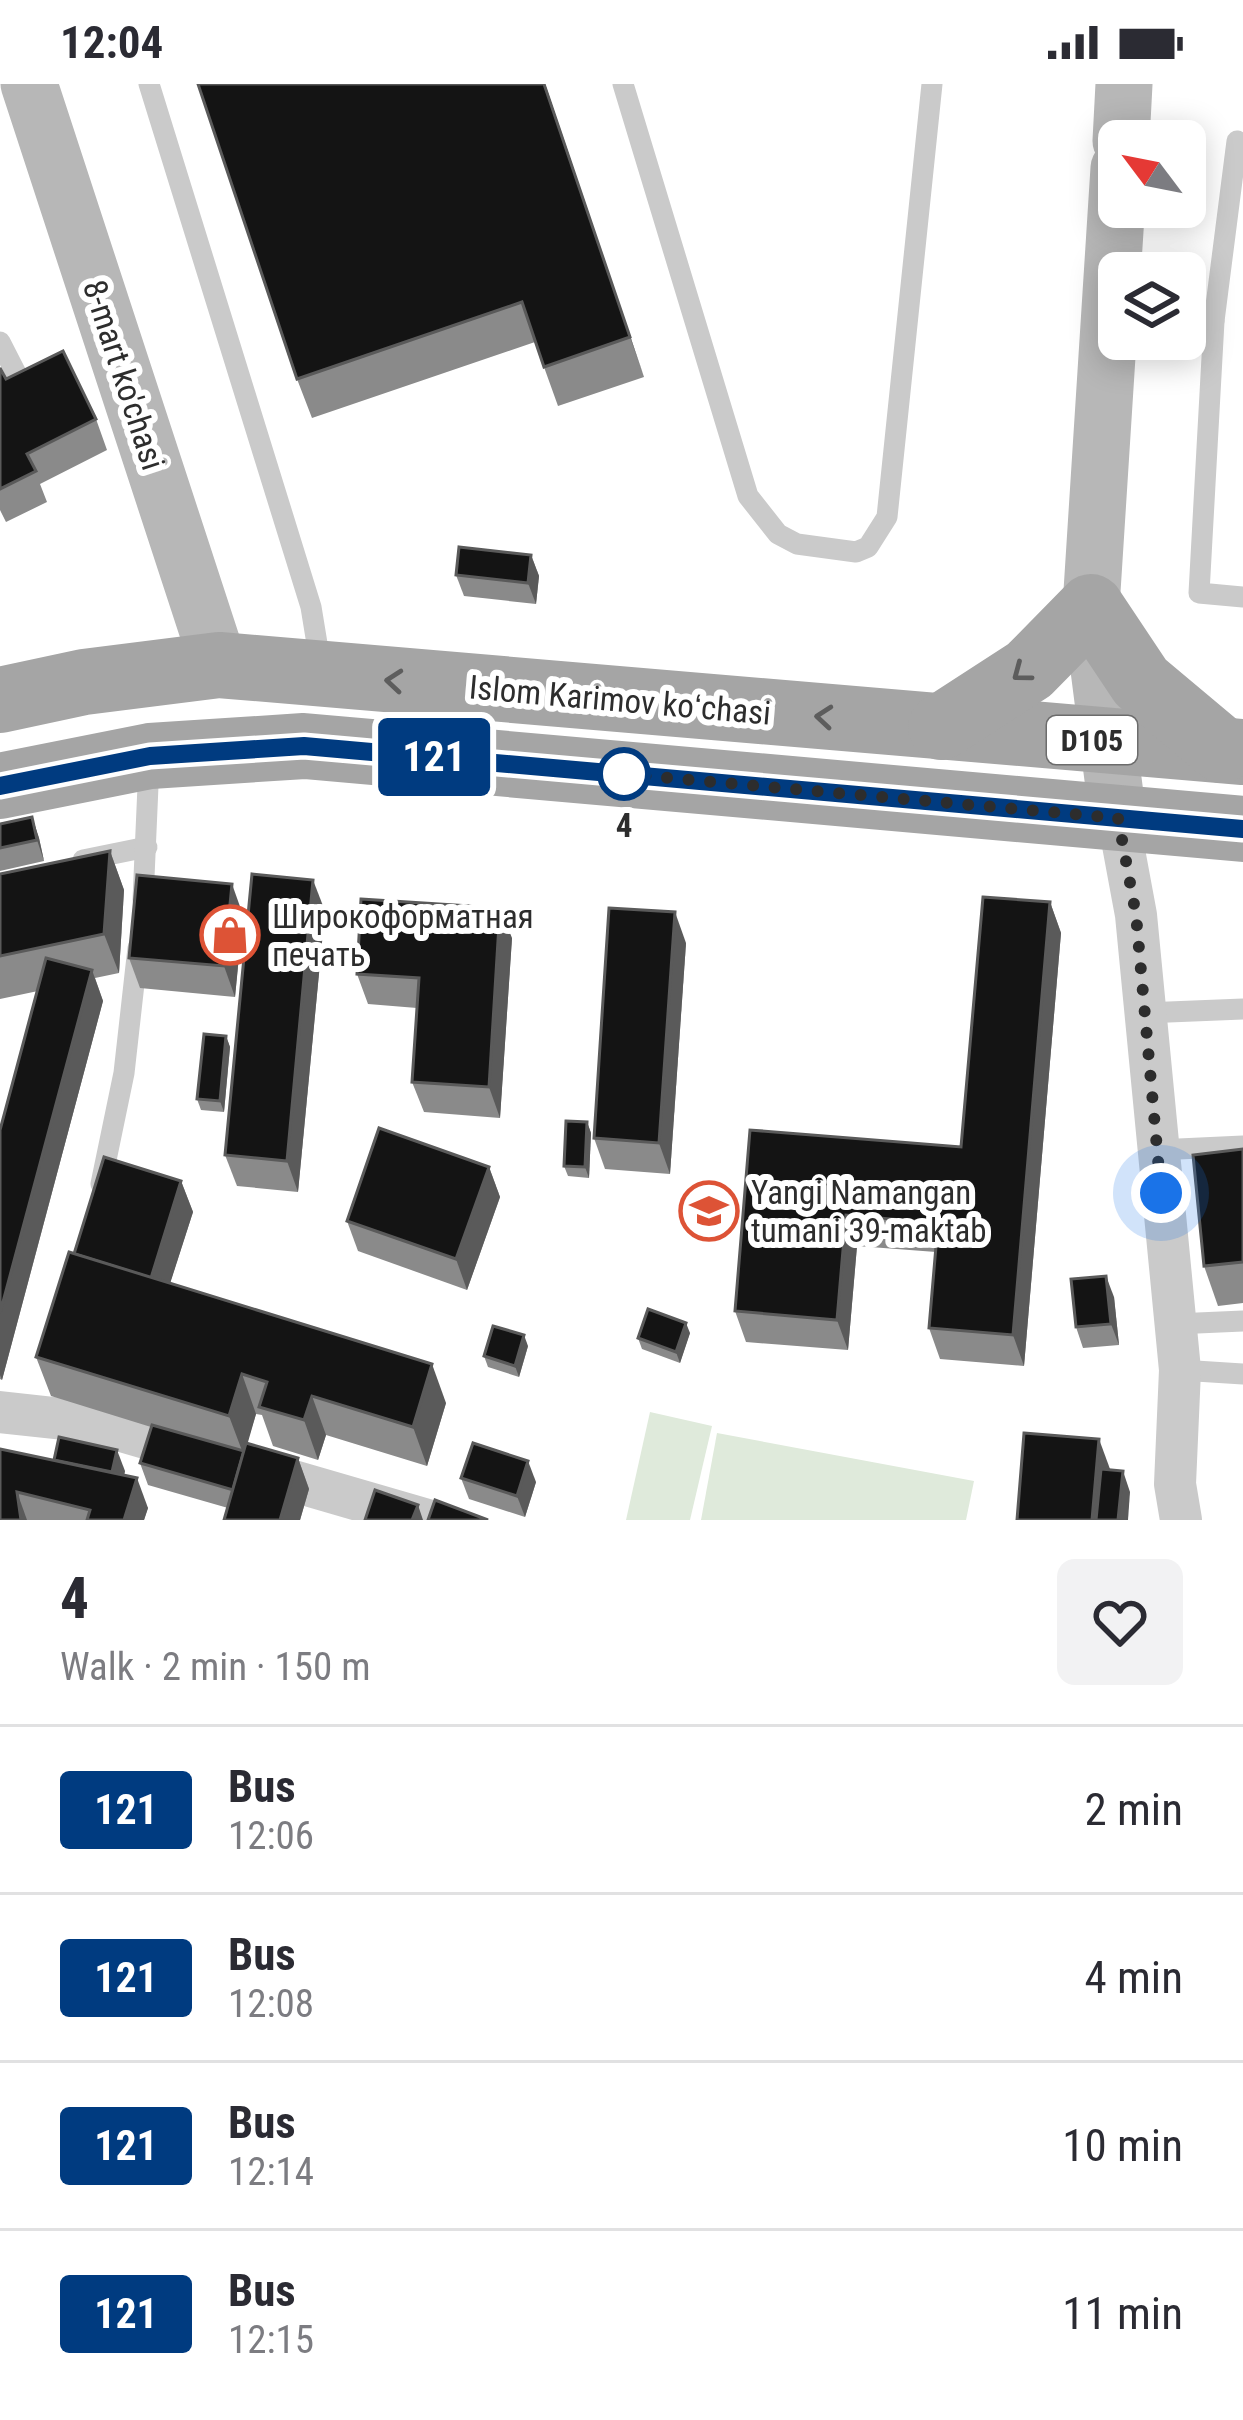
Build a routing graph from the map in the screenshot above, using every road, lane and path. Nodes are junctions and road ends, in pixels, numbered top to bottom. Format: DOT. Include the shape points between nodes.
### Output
graph roads {
  1 [pos="28,84"];
  2 [pos="149,84"];
  3 [pos="623,84"];
  4 [pos="932,84"];
  5 [pos="1124,84"];
  6 [pos="1122,120"];
  7 [pos="1237,141"];
  8 [pos="1206,321"];
  9 [pos="1214,321"];
  10 [pos="0,342"];
  11 [pos="1111,360"];
  12 [pos="23,387"];
  13 [pos="1243,597"];
  14 [pos="1091,607"];
  15 [pos="218,665"];
  16 [pos="322,674"];
  17 [pos="0,700"];
  18 [pos="941,728"];
  19 [pos="1109,742"];
  20 [pos="1233,751"];
  21 [pos="124,770"];
  22 [pos="0,786"];
  23 [pos="1118,818"];
  24 [pos="1243,829"];
  25 [pos="147,848"];
  26 [pos="63,865"];
  27 [pos="1243,1009"];
  28 [pos="1144,1012"];
  29 [pos="1243,1146"];
  30 [pos="1157,1150"];
  31 [pos="95,1211"];
  32 [pos="1243,1321"];
  33 [pos="1175,1324"];
  34 [pos="1180,1370"];
  35 [pos="1243,1374"];
  36 [pos="27,1410"];
  37 [pos="427,1520"];
  38 [pos="1180,1520"];
  1 -- 15 [label="main road, 8-mart ko'chasi"];
  2 -- 16 [label="lane" via="311,607"];
  3 -- 4 [label="lane" via="748,496 778,534 797,544 856,552 887,518"];
  5 -- 6 [label="main road"];
  7 -- 9 [label="lane"];
  8 -- 9 [label="lane"];
  9 -- 13 [label="lane" via="1199,593"];
  10 -- 12 [label="lane"];
  11 -- 14 [label="main road"];
  14 -- 18 [label="main road, one-way" via="1029,670"];
  14 -- 19 [label="main road"];
  14 -- 20 [label="main road" via="1141,682"];
  15 -- 16 [label="main road, Islom Karimov koʻchasi / D105"];
  15 -- 17 [label="main road, Islom Karimov koʻchasi / D105"];
  18 -- 16 [label="main road, Islom Karimov koʻchasi / D105, one-way"];
  18 -- 19 [label="main road, Islom Karimov koʻchasi / D105"];
  19 -- 20 [label="main road, Islom Karimov koʻchasi / D105"];
  19 -- 23 [label="main road"];
  21 -- 22 [label="main road, D105"];
  21 -- 23 [label="main road, D105" via="304,746"];
  21 -- 25 [label="lane"];
  23 -- 24 [label="main road, D105"];
  23 -- 28 [label="street"];
  25 -- 26 [label="lane"];
  25 -- 31 [label="lane" via="124,1073"];
  27 -- 28 [label="lane"];
  28 -- 30 [label="street"];
  29 -- 30 [label="lane"];
  30 -- 33 [label="street"];
  32 -- 33 [label="lane"];
  33 -- 34 [label="street"];
  34 -- 35 [label="lane"];
  34 -- 38 [label="street"];
  36 -- 37 [label="street"];
}
